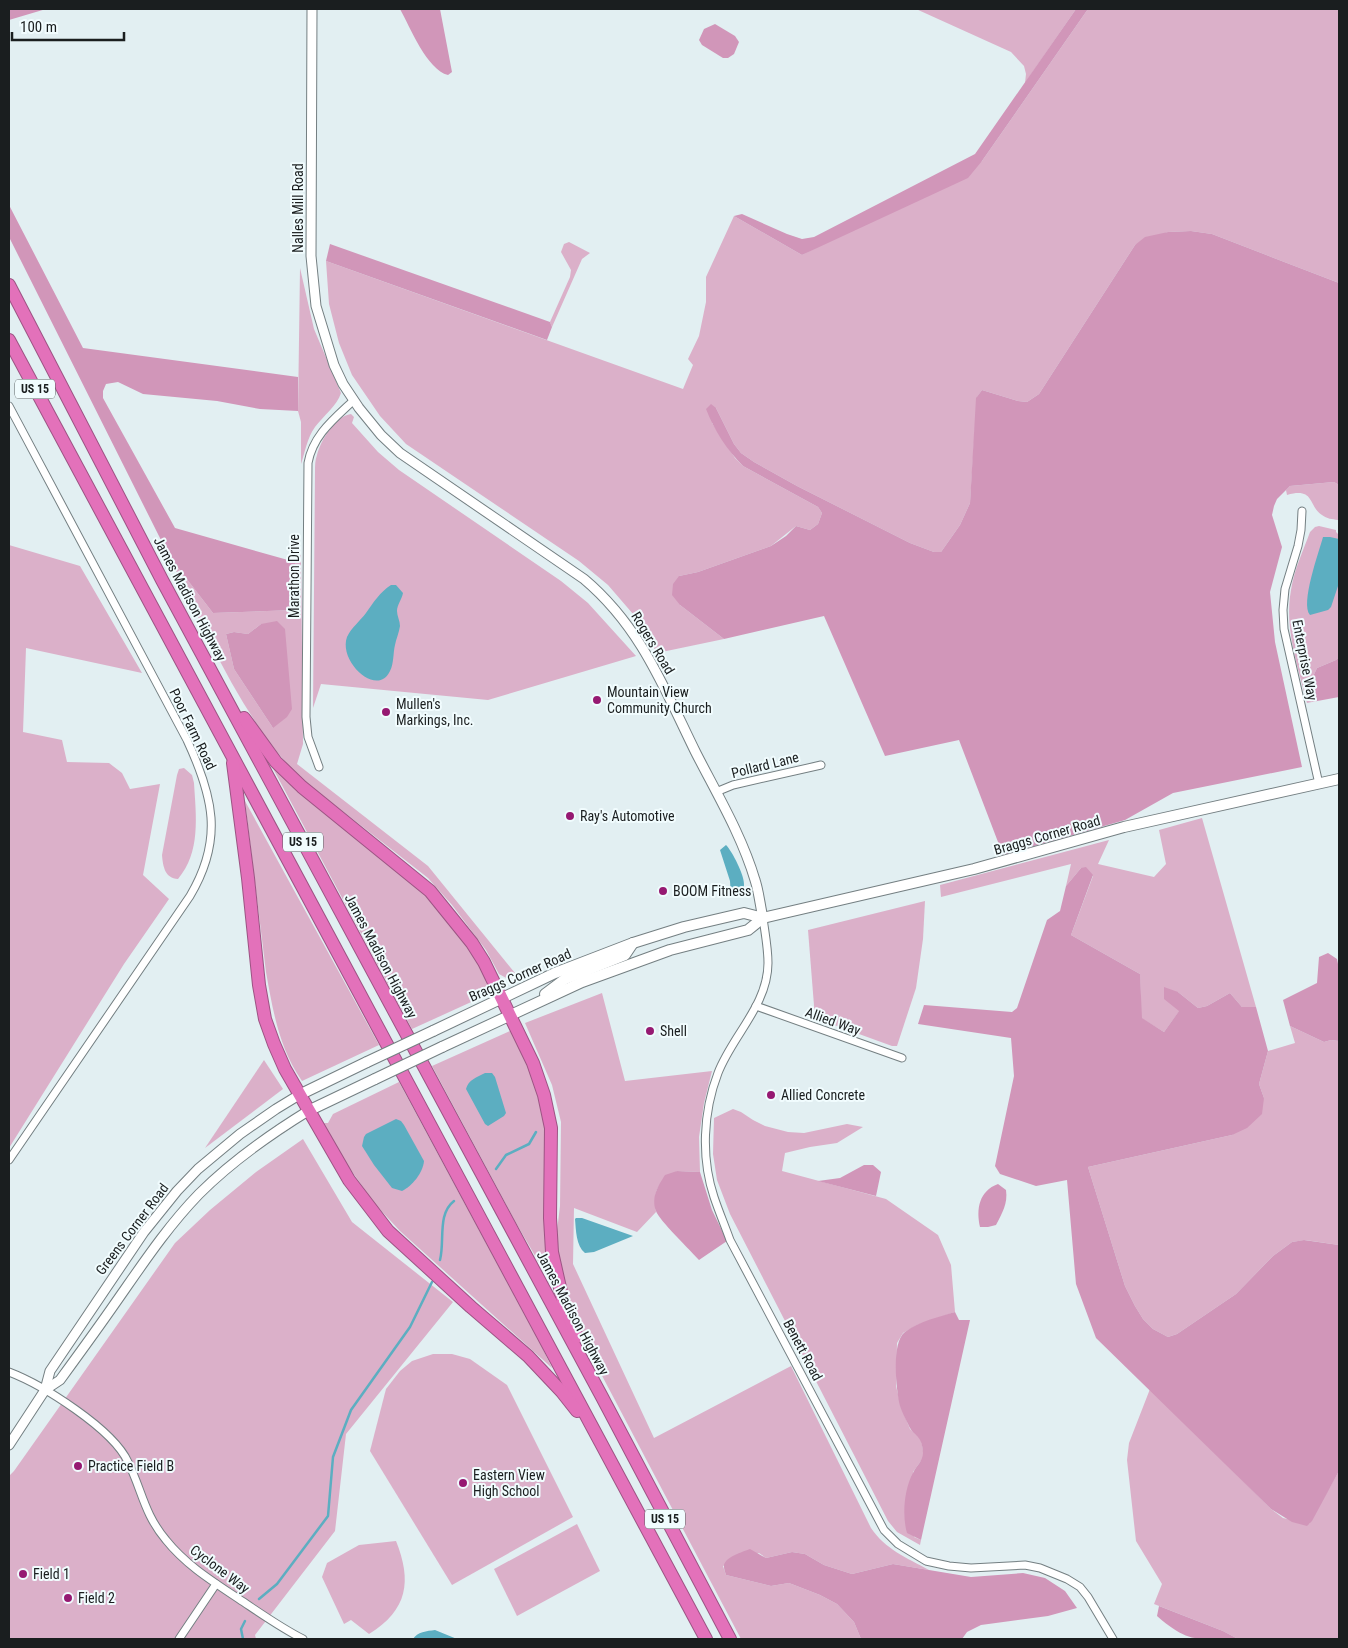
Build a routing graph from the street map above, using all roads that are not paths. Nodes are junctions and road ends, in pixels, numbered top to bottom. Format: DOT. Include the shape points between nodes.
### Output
graph roads {
  1 [pos="312,9"];
  2 [pos="9,285"];
  3 [pos="9,340"];
  4 [pos="354,400"];
  5 [pos="9,406"];
  6 [pos="1302,511"];
  7 [pos="211,671"];
  8 [pos="232,756"];
  9 [pos="821,765"];
  10 [pos="320,767"];
  11 [pos="1339,780"];
  12 [pos="1318,784"];
  13 [pos="716,792"];
  14 [pos="763,918"];
  15 [pos="632,943"];
  16 [pos="502,998"];
  17 [pos="532,1004"];
  18 [pos="756,1006"];
  19 [pos="510,1015"];
  20 [pos="902,1058"];
  21 [pos="299,1096"];
  22 [pos="308,1111"];
  23 [pos="9,1160"];
  24 [pos="9,1372"];
  25 [pos="45,1390"];
  26 [pos="602,1397"];
  27 [pos="599,1439"];
  28 [pos="9,1445"];
  29 [pos="216,1584"];
  30 [pos="179,1639"];
  31 [pos="303,1639"];
  32 [pos="706,1639"];
  33 [pos="730,1639"];
  34 [pos="1113,1639"];
  1 -- 4 [label="street, Nalles Mill Road" via="311,256 316,306 334,365"];
  2 -- 7 [label="highway, James Madison Highway / US 15"];
  3 -- 8 [label="highway, US 15"];
  4 -- 10 [label="street, Marathon Drive" via="319,434 308,463 306,717 308,737"];
  4 -- 13 [label="street, Rogers Road" via="381,435 400,453 569,567 600,592 626,622 648,656"];
  5 -- 23 [label="street, Poor Farm Road" via="187,740 207,787 212,822 205,866 195,888"];
  6 -- 12 [label="street, Enterprise Way" via="1298,546 1282,610"];
  7 -- 16 [label="highway" via="264,746 289,775 444,906 472,943"];
  7 -- 26 [label="highway, James Madison Highway / US 15"];
  8 -- 21 [label="highway" via="262,1002 274,1044"];
  8 -- 27 [label="highway, US 15"];
  9 -- 13 [label="street, Pollard Lane" via="733,784"];
  11 -- 12 [label="main road, Braggs Corner Road"];
  12 -- 14 [label="main road, Braggs Corner Road" via="1124,827 974,869"];
  13 -- 14 [label="street, Rogers Road" via="751,868"];
  14 -- 15 [label="main road, Braggs Corner Road" via="744,912"];
  14 -- 17 [label="main road, Braggs Corner Road" via="748,930 647,958"];
  14 -- 18 [label="street, Benett Road" via="768,964"];
  15 -- 16 [label="main road, Braggs Corner Road" via="571,966"];
  15 -- 17 [label="main road" via="625,955 566,979"];
  16 -- 19 [label="highway"];
  16 -- 21 [label="main road, Braggs Corner Road, bridge"];
  17 -- 19 [label="main road, Braggs Corner Road"];
  18 -- 20 [label="street, Allied Way"];
  18 -- 34 [label="street, Benett Road" via="724,1061 710,1101 706,1120 706,1156 713,1196 730,1240 884,1530 898,1544 926,1561 971,1568 1025,1565 1067,1579 1088,1597"];
  19 -- 22 [label="main road, Braggs Corner Road, bridge"];
  19 -- 26 [label="highway" via="539,1079 551,1128 550,1218 557,1280"];
  21 -- 22 [label="highway"];
  21 -- 25 [label="street, Greens Corner Road" via="240,1134 177,1191 144,1232 50,1371"];
  22 -- 25 [label="street, Greens Corner Road" via="261,1141 194,1200 148,1255 60,1380"];
  22 -- 27 [label="highway" via="349,1180 388,1231 528,1356"];
  24 -- 25 [label="street"];
  25 -- 28 [label="street, Greens Corner Road"];
  25 -- 29 [label="street, Cyclone Way" via="103,1430 118,1446 129,1463 156,1527 183,1559"];
  26 -- 33 [label="highway, James Madison Highway / US 15"];
  27 -- 32 [label="highway, US 15"];
  29 -- 30 [label="street"];
  29 -- 31 [label="street, Cyclone Way"];
}
